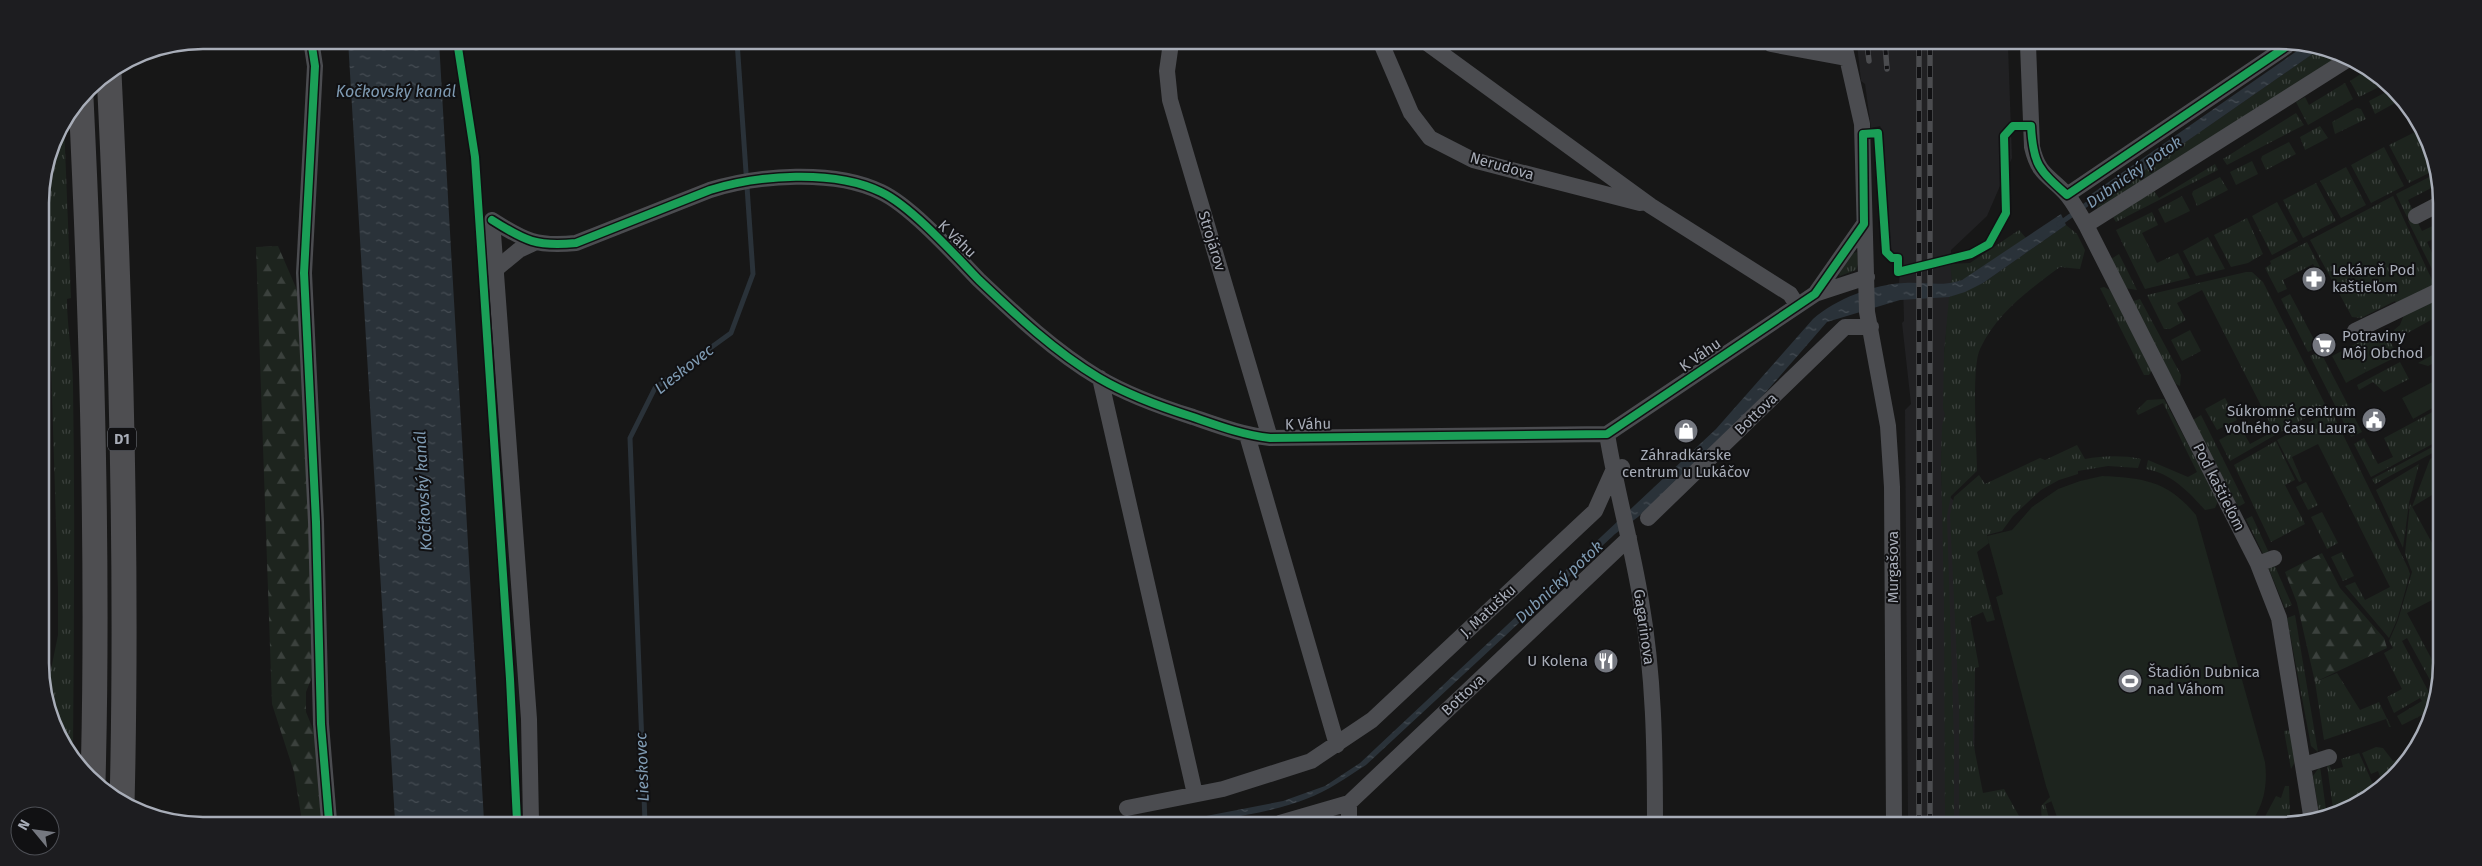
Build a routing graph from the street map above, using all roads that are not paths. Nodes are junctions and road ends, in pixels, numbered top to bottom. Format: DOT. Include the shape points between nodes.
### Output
graph roads {
  1 [pos="313,49"];
  2 [pos="1170,49"];
  3 [pos="1384,49"];
  4 [pos="1435,49"];
  5 [pos="1824,49"];
  6 [pos="2028,49"];
  7 [pos="2283,49"];
  8 [pos="1845,51"];
  9 [pos="2342,62"];
  10 [pos="109,81"];
  11 [pos="81,108"];
  12 [pos="1651,206"];
  13 [pos="2433,207"];
  14 [pos="2077,210"];
  15 [pos="2416,216"];
  16 [pos="1864,224"];
  17 [pos="534,243"];
  18 [pos="496,269"];
  19 [pos="1867,283"];
  20 [pos="2433,293"];
  21 [pos="1815,294"];
  22 [pos="1797,305"];
  23 [pos="1869,319"];
  24 [pos="2355,331"];
  25 [pos="1100,378"];
  26 [pos="1608,434"];
  27 [pos="1247,435"];
  28 [pos="1270,438"];
  29 [pos="1618,469"];
  30 [pos="1648,518"];
  31 [pos="1629,536"];
  32 [pos="2274,558"];
  33 [pos="2258,564"];
  34 [pos="1337,745"];
  35 [pos="2329,757"];
  36 [pos="2304,765"];
  37 [pos="94,772"];
  38 [pos="122,794"];
  39 [pos="1195,794"];
  40 [pos="1349,803"];
  41 [pos="1127,808"];
  42 [pos="2311,814"];
  43 [pos="329,817"];
  44 [pos="531,817"];
  45 [pos="1301,817"];
  46 [pos="1349,817"];
  47 [pos="1654,817"];
  48 [pos="1894,817"];
  1 -- 43 [label="street" via="315,66 304,273 316,522 321,724"];
  2 -- 28 [label="street, Strojárov" via="1167,71 1170,100"];
  3 -- 12 [label="street, Nerudova" via="1411,113 1430,138 1473,160"];
  4 -- 12 [label="street, Nerudova"];
  5 -- 8 [label="street"];
  6 -- 14 [label="street" via="2035,160"];
  7 -- 14 [label="street"];
  8 -- 16 [label="street, Murgašova" via="1862,124"];
  9 -- 14 [label="street"];
  10 -- 38 [label="highway, D1" via="116,202 124,538"];
  11 -- 37 [label="highway, D1" via="92,378"];
  12 -- 22 [label="street, Nerudova" via="1790,294"];
  13 -- 15 [label="street"];
  14 -- 33 [label="street, Pod kaštieľom"];
  16 -- 19 [label="street, Murgašova"];
  16 -- 21 [label="street"];
  17 -- 18 [label="street" via="519,250"];
  17 -- 18 [label="street" via="492,220"];
  17 -- 25 [label="street, K Váhu" via="576,243 733,183 805,178 841,180 870,187 895,200 1051,346"];
  18 -- 44 [label="street" via="529,719"];
  19 -- 21 [label="street"];
  19 -- 23 [label="street, Murgašova"];
  20 -- 24 [label="street"];
  21 -- 22 [label="street, K Váhu"];
  22 -- 26 [label="street, K Váhu"];
  23 -- 30 [label="street, Bottova" via="1845,327"];
  23 -- 48 [label="street, Murgašova" via="1888,426 1892,488"];
  25 -- 27 [label="street, K Váhu" via="1162,407"];
  25 -- 39 [label="street"];
  26 -- 28 [label="street, K Váhu"];
  26 -- 29 [label="street, Gagarinova"];
  27 -- 28 [label="street, K Váhu"];
  27 -- 34 [label="street"];
  29 -- 31 [label="street, Gagarinova" via="1620,502"];
  29 -- 34 [label="street, J. Matušku" via="1595,511 1372,720"];
  31 -- 40 [label="street, Bottova"];
  31 -- 47 [label="street, Gagarinova" via="1642,602 1652,692"];
  32 -- 33 [label="street"];
  33 -- 36 [label="street, Pod kaštieľom" via="2279,618"];
  34 -- 39 [label="street, J. Matušku" via="1311,761 1223,789"];
  35 -- 36 [label="street"];
  36 -- 42 [label="street, Pod kaštieľom"];
  39 -- 41 [label="street, J. Matušku"];
  40 -- 45 [label="street, Bottova"];
  40 -- 46 [label="street"];
}
